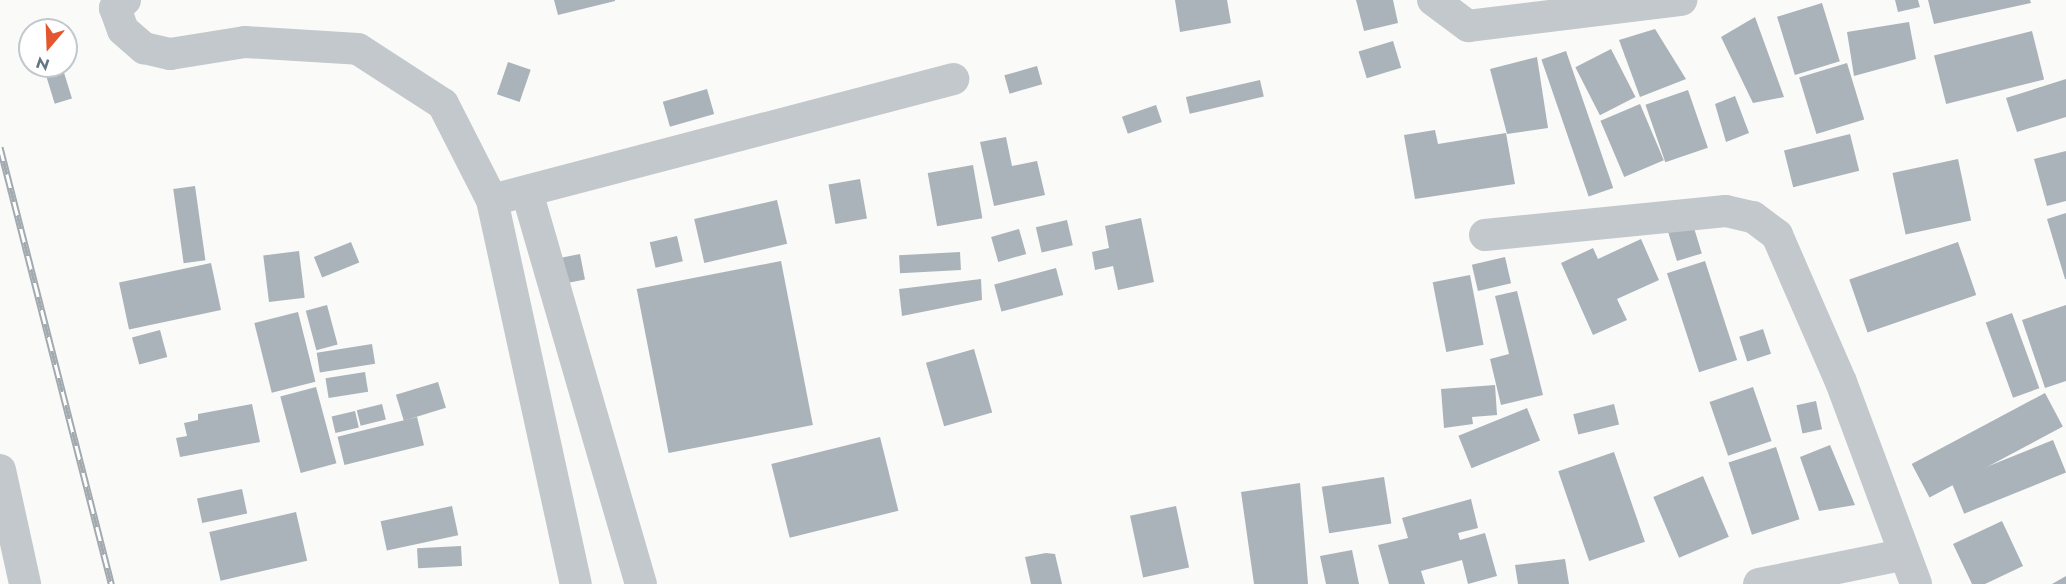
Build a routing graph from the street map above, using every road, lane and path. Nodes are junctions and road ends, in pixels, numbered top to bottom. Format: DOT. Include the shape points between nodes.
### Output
graph roads {
  1 [pos="125,0"];
  2 [pos="1433,0"];
  3 [pos="1682,0"];
  4 [pos="953,79"];
  5 [pos="527,192"];
  6 [pos="492,200"];
  7 [pos="1485,235"];
  8 [pos="0,470"];
  9 [pos="9,555"];
  10 [pos="1902,555"];
  11 [pos="25,584"];
  12 [pos="576,584"];
  13 [pos="641,584"];
  14 [pos="1759,584"];
  15 [pos="1916,584"];
  1 -- 6 [label="street" via="115,8 123,30 144,48 170,54 245,42 358,49 443,104"];
  2 -- 3 [label="street" via="1468,26"];
  4 -- 5 [label="street"];
  5 -- 6 [label="street"];
  5 -- 13 [label="street"];
  6 -- 12 [label="street"];
  7 -- 10 [label="street" via="1726,211 1753,217 1782,246 1841,382"];
  8 -- 9 [label="street"];
  9 -- 11 [label="street"];
  10 -- 14 [label="street"];
  10 -- 15 [label="street"];
}
